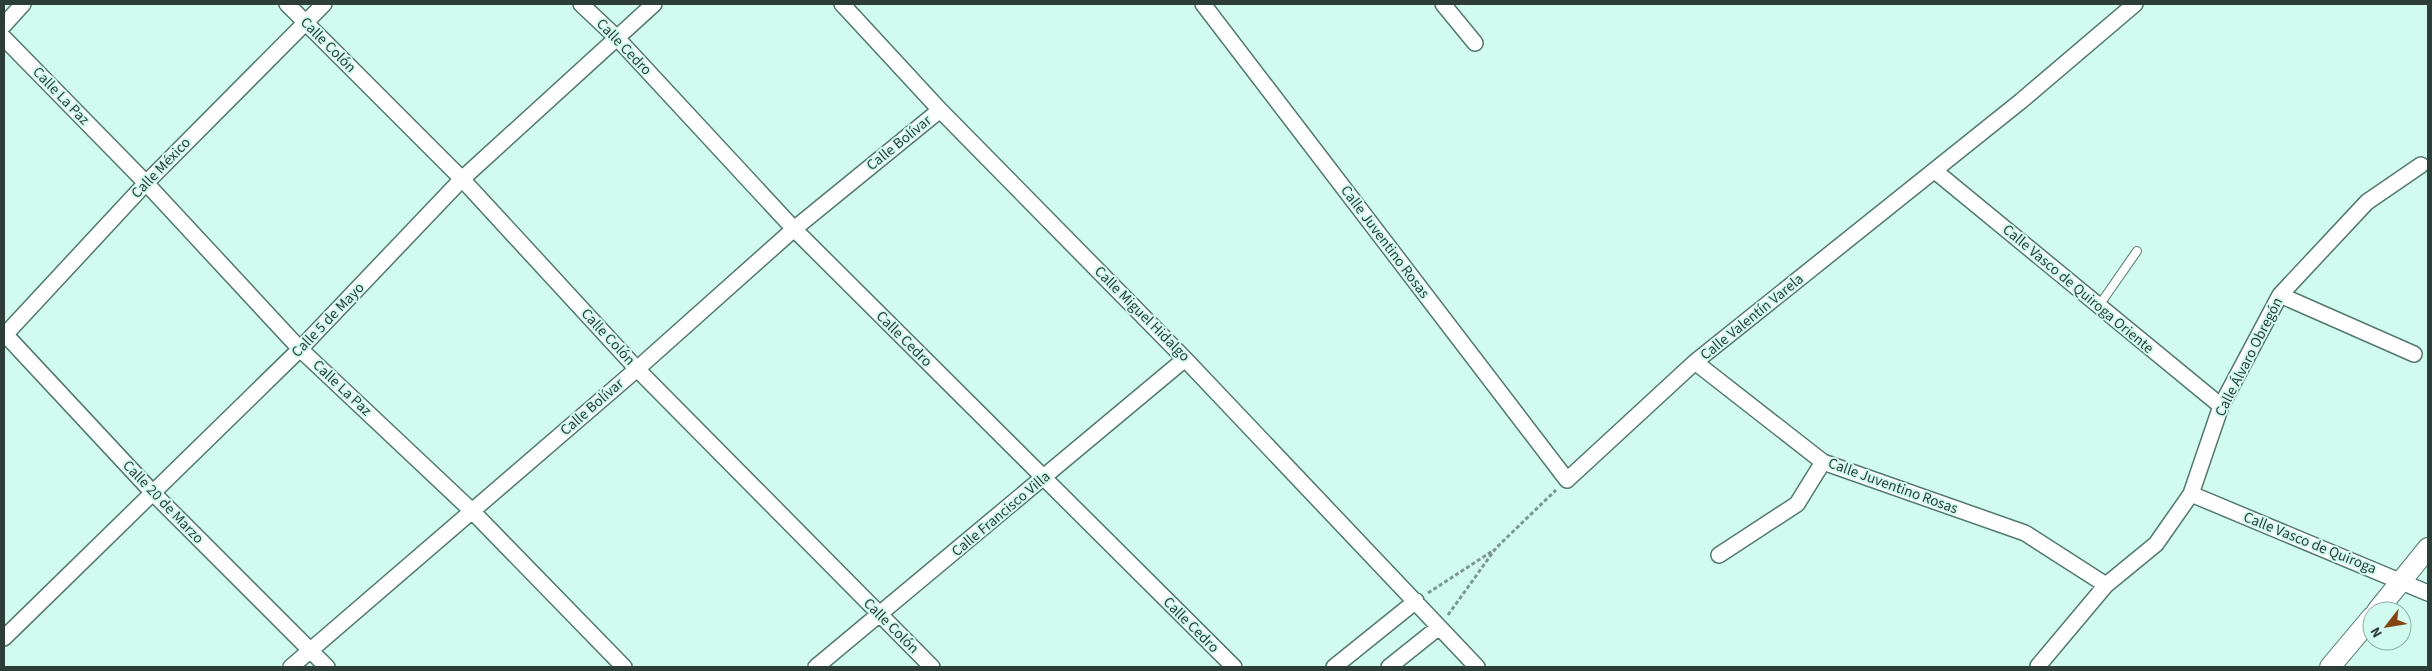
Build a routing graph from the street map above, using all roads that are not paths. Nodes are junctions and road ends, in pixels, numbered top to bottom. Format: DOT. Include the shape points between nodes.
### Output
graph roads {
  1 [pos="23,4"];
  2 [pos="287,4"];
  3 [pos="324,4"];
  4 [pos="581,4"];
  5 [pos="654,4"];
  6 [pos="842,4"];
  7 [pos="1203,4"];
  8 [pos="1442,4"];
  9 [pos="2135,4"];
  10 [pos="305,22"];
  11 [pos="4,24"];
  12 [pos="4,38"];
  13 [pos="617,38"];
  14 [pos="1475,43"];
  15 [pos="940,110"];
  16 [pos="2421,166"];
  17 [pos="1935,171"];
  18 [pos="462,179"];
  19 [pos="146,183"];
  20 [pos="794,229"];
  21 [pos="2137,251"];
  22 [pos="2280,295"];
  23 [pos="2098,307"];
  24 [pos="4,335"];
  25 [pos="300,349"];
  26 [pos="2414,354"];
  27 [pos="1185,358"];
  28 [pos="1695,362"];
  29 [pos="637,369"];
  30 [pos="2221,406"];
  31 [pos="1823,462"];
  32 [pos="1045,478"];
  33 [pos="1567,480"];
  34 [pos="154,494"];
  35 [pos="2192,494"];
  36 [pos="472,510"];
  37 [pos="2428,548"];
  38 [pos="1719,555"];
  39 [pos="2402,581"];
  40 [pos="2106,585"];
  41 [pos="2428,592"];
  42 [pos="1416,601"];
  43 [pos="2385,601"];
  44 [pos="879,615"];
  45 [pos="1439,627"];
  46 [pos="2362,629"];
  47 [pos="4,638"];
  48 [pos="310,651"];
  49 [pos="291,667"];
  50 [pos="326,667"];
  51 [pos="624,667"];
  52 [pos="816,667"];
  53 [pos="932,667"];
  54 [pos="1234,667"];
  55 [pos="1334,667"];
  56 [pos="1389,667"];
  57 [pos="1477,667"];
  58 [pos="2037,667"];
  59 [pos="2330,667"];
  1 -- 11 [label="street"];
  2 -- 10 [label="street, Calle Colón"];
  3 -- 10 [label="street, Calle México"];
  4 -- 13 [label="street, Calle Cedro"];
  5 -- 13 [label="street, Calle 5 de Mayo"];
  6 -- 15 [label="street, Calle Miguel Hidalgo"];
  7 -- 33 [label="street, Calle Juventino Rosas"];
  8 -- 14 [label="street"];
  9 -- 17 [label="street, Calle Valentín Varela"];
  10 -- 18 [label="street, Calle Colón"];
  10 -- 19 [label="street, Calle México"];
  12 -- 19 [label="street, Calle La Paz"];
  13 -- 18 [label="street, Calle 5 de Mayo"];
  13 -- 20 [label="street, Calle Cedro"];
  15 -- 20 [label="street, Calle Bolívar"];
  15 -- 27 [label="street, Calle Miguel Hidalgo"];
  16 -- 22 [label="street, Calle Álvaro Obregón" via="2367,202"];
  17 -- 23 [label="street, Calle Vasco de Quiroga Oriente"];
  17 -- 28 [label="street, Calle Valentín Varela"];
  18 -- 25 [label="street, Calle 5 de Mayo"];
  18 -- 29 [label="street, Calle Colón"];
  19 -- 24 [label="street, Calle México"];
  19 -- 25 [label="street, Calle La Paz"];
  20 -- 29 [label="street, Calle Bolívar"];
  20 -- 32 [label="street, Calle Cedro"];
  21 -- 23 [label="lane"];
  22 -- 26 [label="street"];
  22 -- 30 [label="street, Calle Álvaro Obregón"];
  23 -- 30 [label="street, Calle Vasco de Quiroga Oriente"];
  24 -- 34 [label="street, Calle 20 de Marzo"];
  25 -- 34 [label="street, Calle 5 de Mayo"];
  25 -- 36 [label="street, Calle La Paz"];
  27 -- 32 [label="street, Calle Francisco Villa"];
  27 -- 42 [label="street, Calle Miguel Hidalgo"];
  28 -- 31 [label="street, Calle Juventino Rosas"];
  28 -- 33 [label="street, Calle Valentín Varela"];
  29 -- 36 [label="street, Calle Bolívar"];
  29 -- 44 [label="street, Calle Colón"];
  30 -- 35 [label="street, Calle Álvaro Obregón"];
  31 -- 38 [label="street" via="1797,504"];
  31 -- 40 [label="street, Calle Juventino Rosas" via="2025,533"];
  32 -- 44 [label="street, Calle Francisco Villa"];
  32 -- 54 [label="street, Calle Cedro"];
  34 -- 47 [label="street, Calle 5 de Mayo"];
  34 -- 48 [label="street, Calle 20 de Marzo"];
  35 -- 39 [label="street, Calle Vasco de Quiroga"];
  35 -- 40 [label="street, Calle Álvaro Obregón" via="2156,544"];
  36 -- 48 [label="street, Calle Bolívar"];
  36 -- 51 [label="street, Calle La Paz"];
  37 -- 39 [label="street"];
  39 -- 41 [label="street, Calle Vasco de Quiroga"];
  39 -- 43 [label="street"];
  40 -- 58 [label="street, Calle Álvaro Obregón"];
  42 -- 45 [label="street, Calle Miguel Hidalgo"];
  42 -- 55 [label="street"];
  44 -- 52 [label="street, Calle Francisco Villa"];
  44 -- 53 [label="street, Calle Colón"];
  45 -- 56 [label="street"];
  45 -- 57 [label="street, Calle Miguel Hidalgo"];
  46 -- 59 [label="street"];
  48 -- 49 [label="street, Calle Bolívar"];
  48 -- 50 [label="street, Calle 20 de Marzo"];
}
